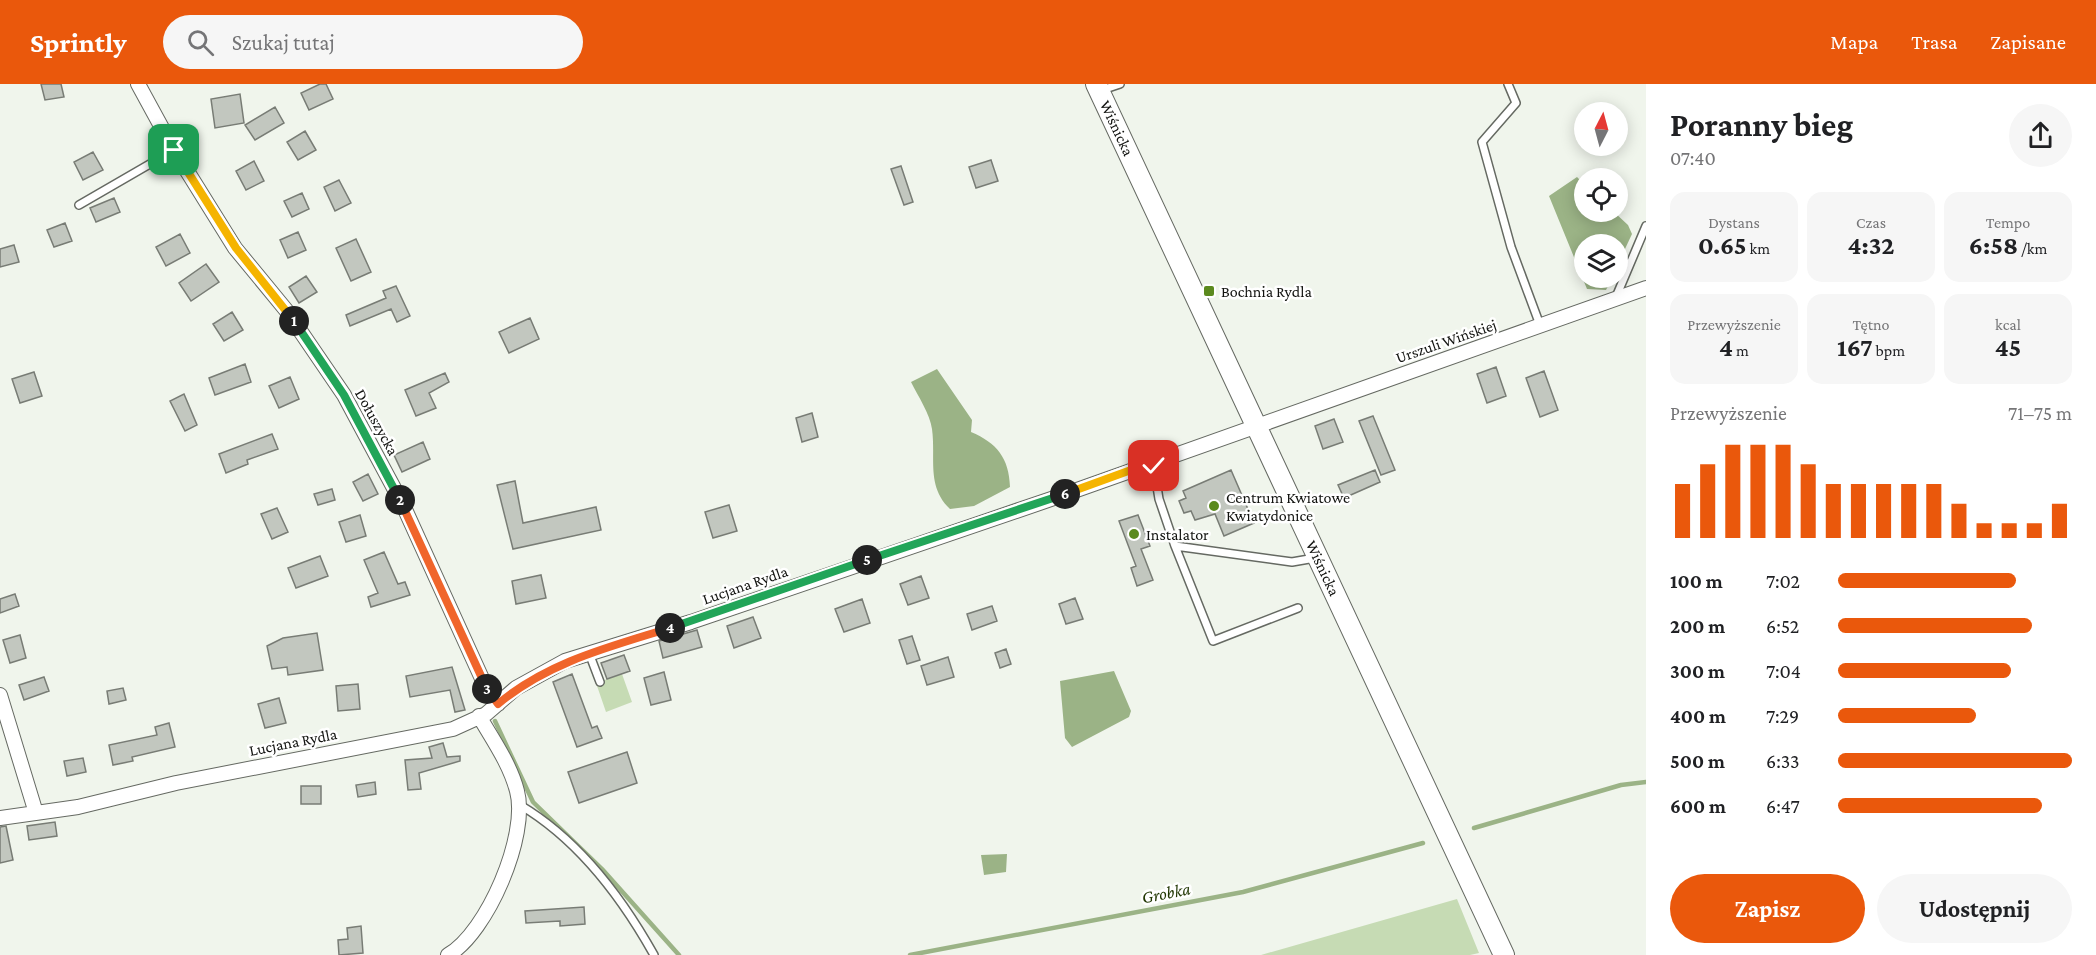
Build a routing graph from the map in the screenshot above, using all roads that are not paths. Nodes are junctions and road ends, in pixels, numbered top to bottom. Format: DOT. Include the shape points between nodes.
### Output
graph roads {
  1 [pos="138,84"];
  2 [pos="1120,84"];
  3 [pos="1508,84"];
  4 [pos="1098,88"];
  5 [pos="174,150"];
  6 [pos="79,205"];
  7 [pos="1646,226"];
  8 [pos="1646,288"];
  9 [pos="1617,297"];
  10 [pos="1540,325"];
  11 [pos="1256,425"];
  12 [pos="1153,462"];
  13 [pos="1175,546"];
  14 [pos="1318,557"];
  15 [pos="1298,608"];
  16 [pos="589,653"];
  17 [pos="600,682"];
  18 [pos="0,695"];
  19 [pos="498,704"];
  20 [pos="479,716"];
  21 [pos="518,804"];
  22 [pos="36,813"];
  23 [pos="0,818"];
  24 [pos="448,955"];
  25 [pos="654,955"];
  26 [pos="1504,955"];
  1 -- 5 [label="street, Dołuszycka"];
  2 -- 4 [label="lane"];
  3 -- 10 [label="lane" via="1515,103 1482,142 1511,247"];
  4 -- 11 [label="main road, Wiśnicka"];
  5 -- 6 [label="lane"];
  5 -- 19 [label="street, Dołuszycka" via="236,248 286,310 344,395 403,505 489,694"];
  7 -- 9 [label="lane"];
  8 -- 9 [label="street, Urszuli Wińskiej"];
  9 -- 10 [label="street, Urszuli Wińskiej"];
  10 -- 11 [label="street, Urszuli Wińskiej"];
  11 -- 12 [label="street, Lucjana Rydla"];
  11 -- 14 [label="main road, Wiśnicka"];
  12 -- 13 [label="lane" via="1159,499"];
  12 -- 16 [label="street, Lucjana Rydla" via="691,622"];
  13 -- 14 [label="lane" via="1292,562"];
  13 -- 15 [label="lane" via="1213,641"];
  14 -- 26 [label="main road, Wiśnicka"];
  16 -- 17 [label="lane"];
  16 -- 19 [label="street, Lucjana Rydla" via="565,661 516,688"];
  18 -- 22 [label="street"];
  19 -- 20 [label="street, Lucjana Rydla"];
  20 -- 21 [label="street" via="508,767"];
  20 -- 22 [label="street, Lucjana Rydla" via="453,729"];
  21 -- 24 [label="street" via="511,851 496,897 461,948"];
  21 -- 25 [label="lane" via="550,823 600,873"];
  22 -- 23 [label="street, Lucjana Rydla"];
}
